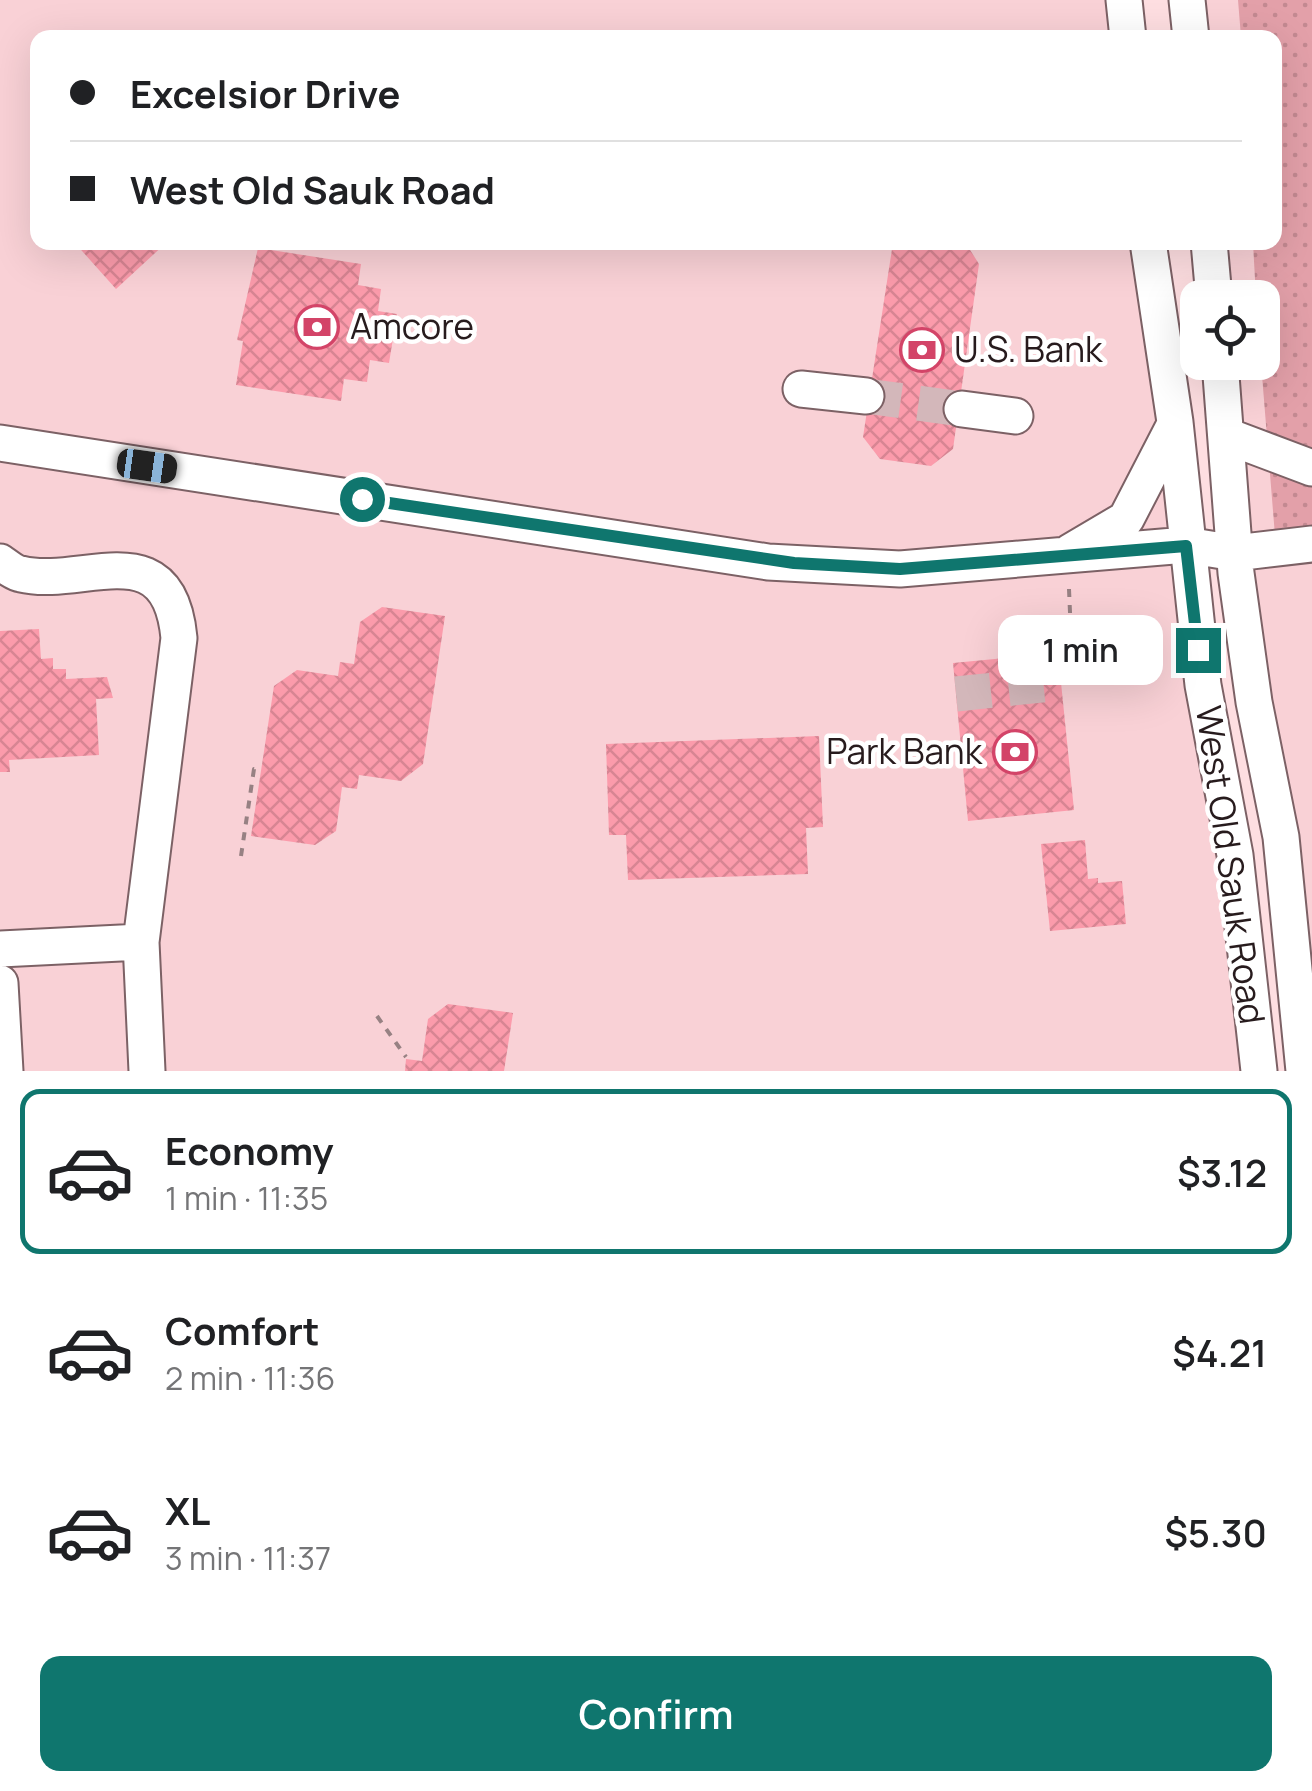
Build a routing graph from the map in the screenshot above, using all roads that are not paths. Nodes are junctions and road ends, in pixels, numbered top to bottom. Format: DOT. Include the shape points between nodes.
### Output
graph roads {
  1 [pos="1124,0"];
  2 [pos="1187,0"];
  3 [pos="1127,30"];
  4 [pos="1189,30"];
  5 [pos="1149,250"];
  6 [pos="1211,250"];
  7 [pos="1213,280"];
  8 [pos="1222,380"];
  9 [pos="801,389"];
  10 [pos="866,396"];
  11 [pos="962,408"];
  12 [pos="1015,416"];
  13 [pos="1175,422"];
  14 [pos="1227,436"];
  15 [pos="0,443"];
  16 [pos="1312,468"];
  17 [pos="1312,544"];
  18 [pos="1186,546"];
  19 [pos="1235,552"];
  20 [pos="0,562"];
  21 [pos="1067,572"];
  22 [pos="141,942"];
  23 [pos="0,949"];
  24 [pos="0,982"];
  25 [pos="1306,1054"];
  26 [pos="1258,1061"];
  27 [pos="6,1071"];
  28 [pos="147,1071"];
  1 -- 3 [label="street"];
  2 -- 4 [label="street"];
  5 -- 13 [label="street, West Old Sauk Road"];
  6 -- 7 [label="street"];
  8 -- 14 [label="street, West Old Sauk Road"];
  9 -- 10 [label="street"];
  11 -- 12 [label="street"];
  13 -- 18 [label="street, West Old Sauk Road"];
  13 -- 21 [label="street" via="1126,519"];
  14 -- 16 [label="street"];
  14 -- 19 [label="street, West Old Sauk Road"];
  15 -- 21 [label="street" via="768,562"];
  17 -- 19 [label="street"];
  18 -- 19 [label="street"];
  18 -- 21 [label="street"];
  18 -- 26 [label="street, West Old Sauk Road" via="1209,724 1235,855"];
  19 -- 25 [label="street, West Old Sauk Road" via="1254,702 1282,837"];
  20 -- 22 [label="street" via="21,574 128,570 158,583 176,608 178,638"];
  22 -- 23 [label="street"];
  22 -- 28 [label="street"];
  24 -- 27 [label="street"];
  25 -- 26 [label="street"];
}
